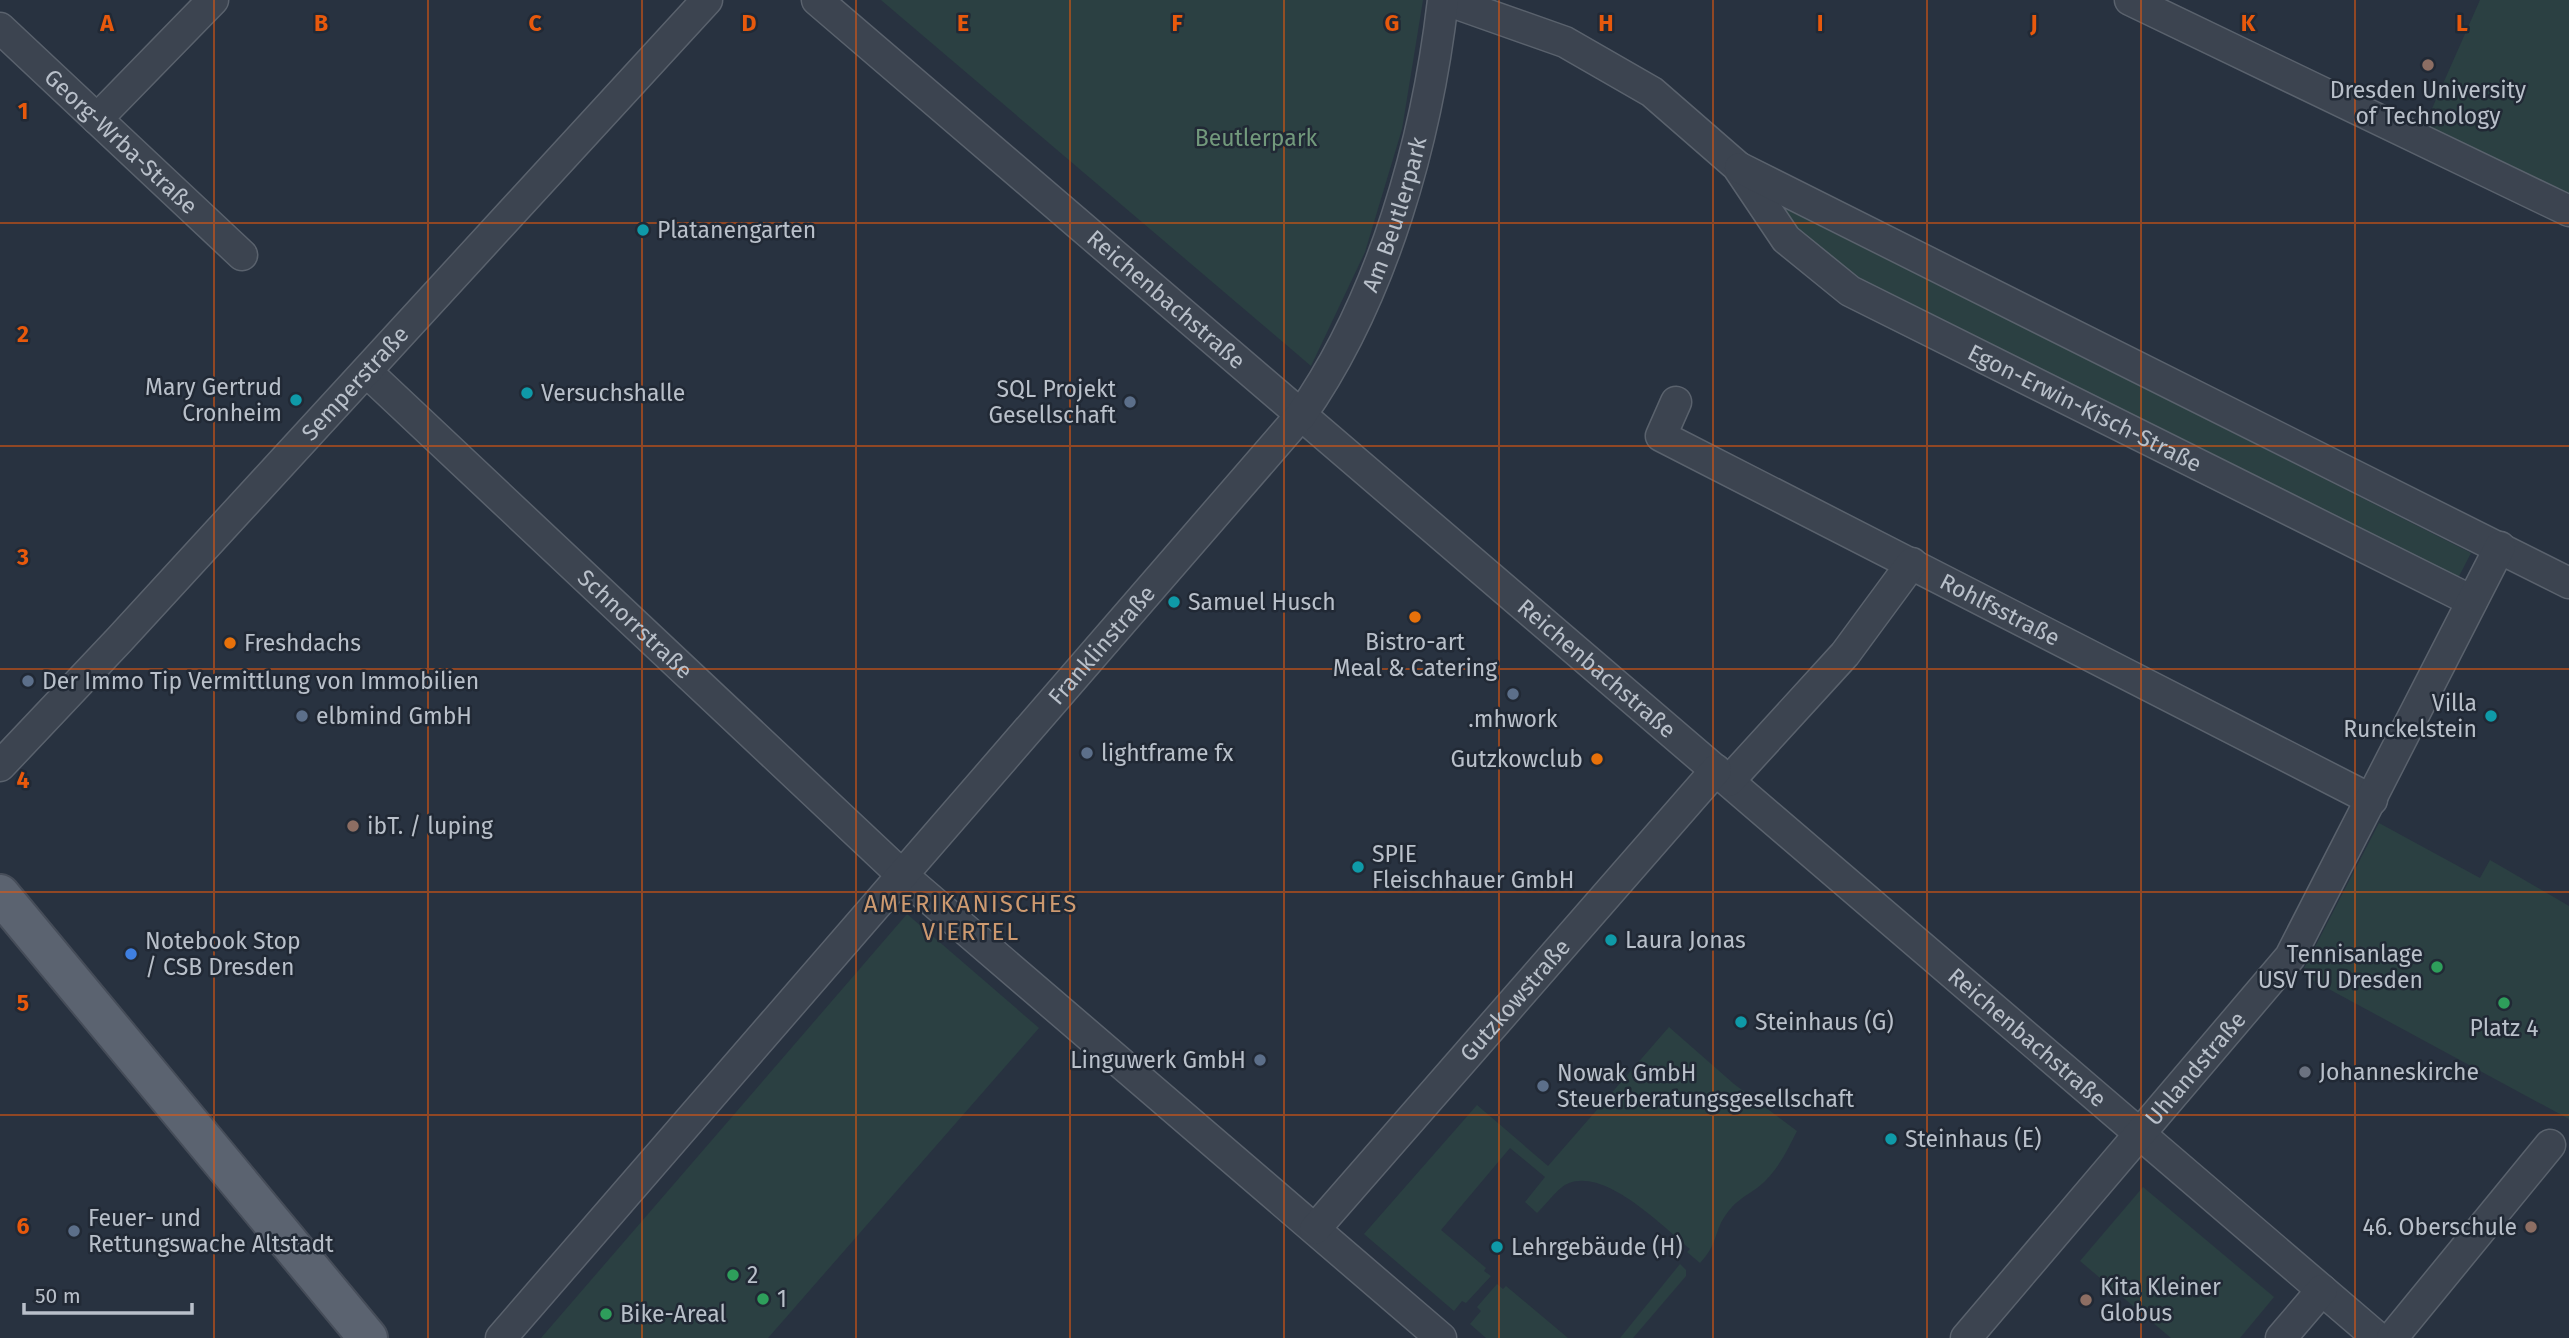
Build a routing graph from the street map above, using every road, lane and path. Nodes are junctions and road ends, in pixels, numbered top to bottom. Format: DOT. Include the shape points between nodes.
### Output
graph roads {
  1 [pos="213,0"];
  2 [pos="707,0"];
  3 [pos="817,0"];
  4 [pos="1444,0"];
  5 [pos="2130,0"];
  6 [pos="0,28"];
  7 [pos="97,119"];
  8 [pos="1737,166"];
  9 [pos="2569,211"];
  10 [pos="242,255"];
  11 [pos="367,372"];
  12 [pos="1675,402"];
  13 [pos="1301,415"];
  14 [pos="2500,547"];
  15 [pos="1912,563"];
  16 [pos="2569,583"];
  17 [pos="2472,601"];
  18 [pos="0,766"];
  19 [pos="1722,776"];
  20 [pos="2372,800"];
  21 [pos="902,875"];
  22 [pos="0,894"];
  23 [pos="2141,1135"];
  24 [pos="2550,1145"];
  25 [pos="1315,1229"];
  26 [pos="2322,1290"];
  27 [pos="368,1338"];
  28 [pos="501,1338"];
  29 [pos="1441,1338"];
  30 [pos="1966,1338"];
  31 [pos="2281,1338"];
  32 [pos="2378,1338"];
  33 [pos="2392,1338"];
  1 -- 7 [label="street"];
  2 -- 11 [label="street, Semperstraße"];
  3 -- 13 [label="street, Reichenbachstraße"];
  4 -- 8 [label="street, Egon-Erwin-Kisch-Straße" via="1565,42 1652,92"];
  4 -- 13 [label="street, Am Beutlerpark" via="1416,155 1369,289 1325,382"];
  5 -- 9 [label="street"];
  6 -- 7 [label="street, Georg-Wrba-Straße"];
  7 -- 10 [label="street, Georg-Wrba-Straße"];
  8 -- 14 [label="street, Egon-Erwin-Kisch-Straße"];
  8 -- 17 [label="street, Egon-Erwin-Kisch-Straße" via="1786,239 1850,292"];
  11 -- 18 [label="street, Semperstraße"];
  11 -- 21 [label="street, Schnorrstraße"];
  12 -- 15 [label="street, Rohlfsstraße" via="1661,436"];
  13 -- 19 [label="street, Reichenbachstraße"];
  13 -- 21 [label="street, Franklinstraße"];
  14 -- 16 [label="street, Egon-Erwin-Kisch-Straße"];
  14 -- 17 [label="street, Uhlandstraße"];
  15 -- 19 [label="street, Gutzkowstraße" via="1845,654"];
  15 -- 20 [label="street, Rohlfsstraße"];
  17 -- 20 [label="street, Uhlandstraße"];
  19 -- 23 [label="street, Reichenbachstraße"];
  19 -- 25 [label="street, Gutzkowstraße"];
  20 -- 23 [label="street, Uhlandstraße" via="2290,957"];
  21 -- 25 [label="street, Schnorrstraße"];
  21 -- 28 [label="street, Franklinstraße"];
  22 -- 27 [label="main road"];
  23 -- 26 [label="street, Reichenbachstraße"];
  23 -- 30 [label="street, Uhlandstraße"];
  24 -- 33 [label="street"];
  25 -- 29 [label="street, Schnorrstraße"];
  26 -- 31 [label="street"];
  26 -- 32 [label="street, Reichenbachstraße"];
}
